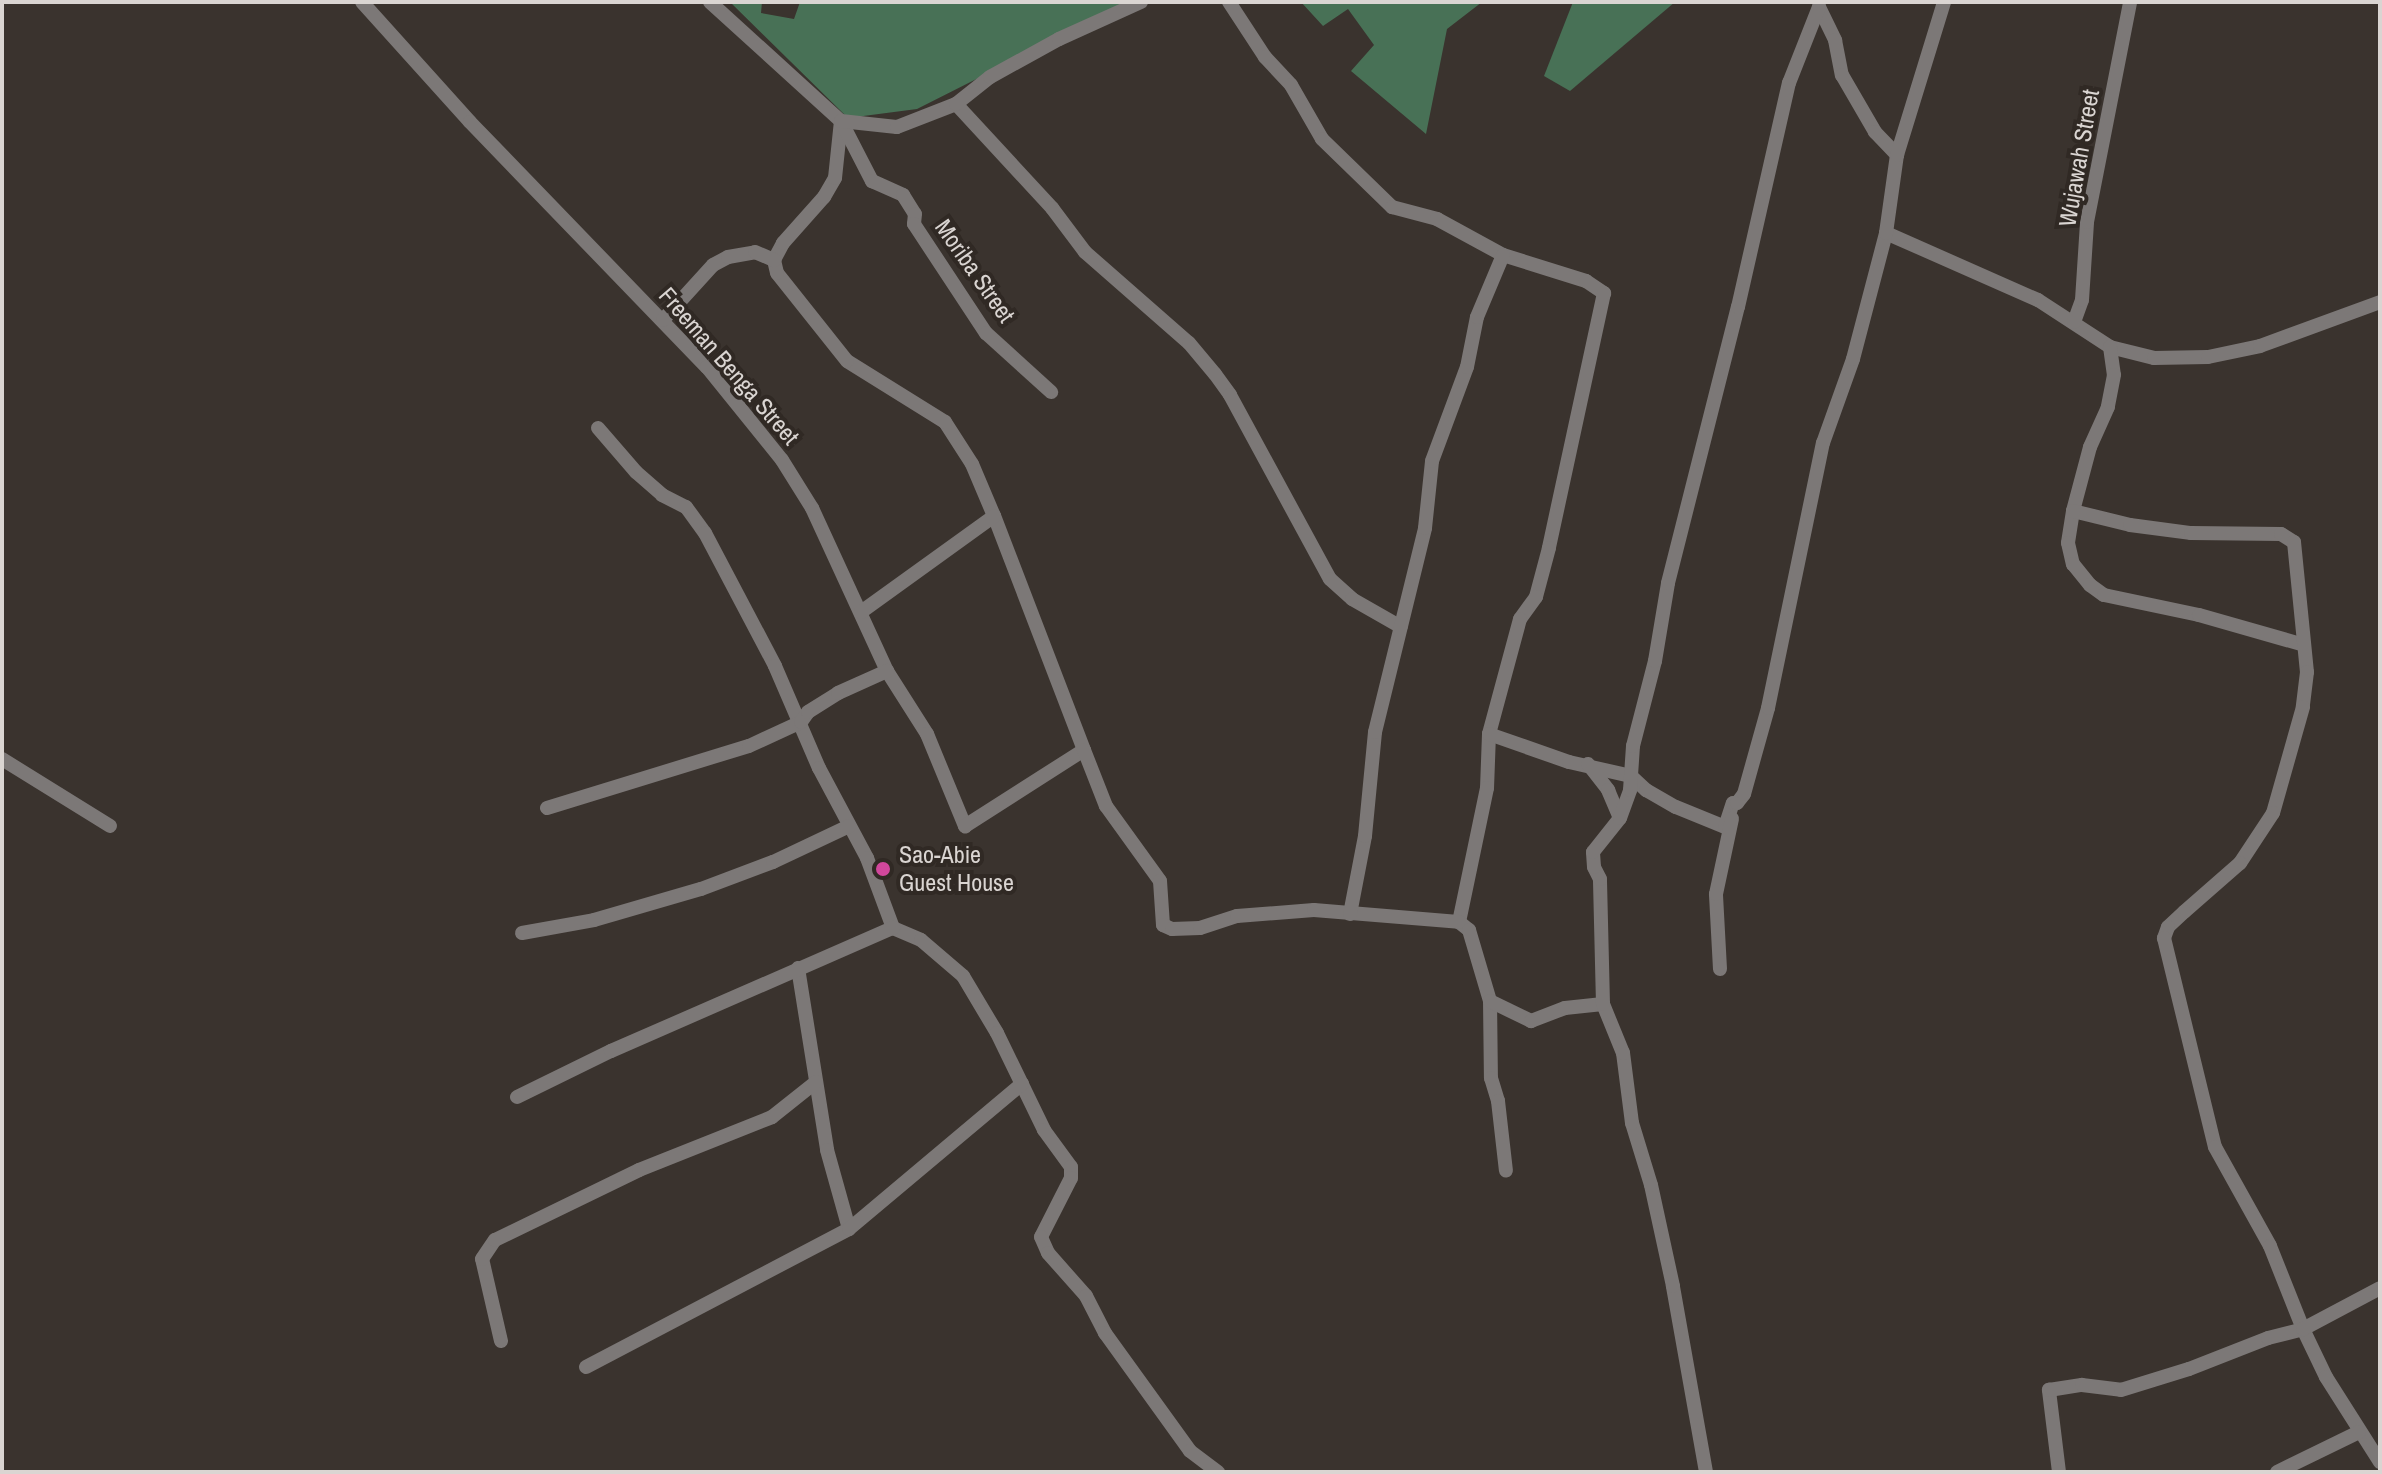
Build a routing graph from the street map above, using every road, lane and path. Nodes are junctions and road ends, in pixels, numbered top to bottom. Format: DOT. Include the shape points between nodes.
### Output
graph roads {
  1 [pos="362,2"];
  2 [pos="710,2"];
  3 [pos="1141,2"];
  4 [pos="1229,2"];
  5 [pos="1944,2"];
  6 [pos="2130,2"];
  7 [pos="956,104"];
  8 [pos="841,121"];
  9 [pos="1897,155"];
  10 [pos="1886,233"];
  11 [pos="1503,255"];
  12 [pos="774,260"];
  13 [pos="2380,302"];
  14 [pos="663,320"];
  15 [pos="2074,322"];
  16 [pos="2110,347"];
  17 [pos="1051,392"];
  18 [pos="598,428"];
  19 [pos="2073,511"];
  20 [pos="994,516"];
  21 [pos="861,612"];
  22 [pos="1401,627"];
  23 [pos="2304,645"];
  24 [pos="887,671"];
  25 [pos="801,722"];
  26 [pos="1489,734"];
  27 [pos="1084,750"];
  28 [pos="2,759"];
  29 [pos="1588,764"];
  30 [pos="1631,776"];
  31 [pos="1737,803"];
  32 [pos="547,808"];
  33 [pos="1620,818"];
  34 [pos="110,826"];
  35 [pos="849,826"];
  36 [pos="1350,914"];
  37 [pos="1459,922"];
  38 [pos="893,928"];
  39 [pos="522,933"];
  40 [pos="798,968"];
  41 [pos="1720,969"];
  42 [pos="1490,1001"];
  43 [pos="1603,1004"];
  44 [pos="816,1082"];
  45 [pos="1022,1084"];
  46 [pos="517,1097"];
  47 [pos="1506,1171"];
  48 [pos="849,1229"];
  49 [pos="2380,1288"];
  50 [pos="2303,1329"];
  51 [pos="501,1341"];
  52 [pos="586,1367"];
  53 [pos="2359,1432"];
  54 [pos="2380,1462"];
  55 [pos="1218,1472"];
  56 [pos="1706,1472"];
  57 [pos="2059,1472"];
  58 [pos="2277,1472"];
  1 -- 14 [label="street, Freeman Benga Street"];
  2 -- 8 [label="street, Moriba Street"];
  3 -- 7 [label="street" via="990,77"];
  4 -- 11 [label="street" via="1265,57 1291,85 1322,139 1392,207 1437,219"];
  5 -- 9 [label="street"];
  6 -- 15 [label="street, Wujawah Street" via="2087,222 2082,300"];
  7 -- 8 [label="street" via="897,127"];
  7 -- 22 [label="street" via="1052,208 1085,252 1189,343 1215,374 1330,579 1352,599"];
  8 -- 12 [label="street" via="835,178"];
  8 -- 17 [label="street, Moriba Street" via="872,181 903,195 915,214 914,224 986,333"];
  9 -- 10 [label="street"];
  9 -- 30 [label="street" via="1875,132 1842,75 1835,40 1819,7 1789,83 1668,583"];
  10 -- 15 [label="street" via="2038,300"];
  10 -- 31 [label="street" via="1853,359 1823,443 1768,708"];
  11 -- 22 [label="street" via="1477,317 1467,367 1432,461 1425,528"];
  11 -- 26 [label="street" via="1586,281 1604,293 1549,548 1536,597 1520,619"];
  12 -- 14 [label="street" via="755,252 713,265"];
  12 -- 20 [label="street" via="777,273 847,361 945,422 972,464"];
  13 -- 16 [label="street" via="2260,346 2208,357 2154,358"];
  14 -- 21 [label="street, Freeman Benga Street" via="782,460 812,508"];
  15 -- 16 [label="street"];
  16 -- 19 [label="street" via="2114,375 2108,407 2090,447"];
  18 -- 25 [label="street" via="636,472 686,507 705,533"];
  19 -- 23 [label="street" via="2068,543 2073,564 2104,595"];
  19 -- 23 [label="street" via="2191,533 2288,536 2294,542"];
  20 -- 21 [label="street"];
  20 -- 27 [label="street"];
  21 -- 24 [label="street, Freeman Benga Street"];
  22 -- 36 [label="street" via="1375,732 1365,836"];
  23 -- 50 [label="street" via="2303,707 2273,813 2240,863 2176,919 2164,938 2215,1147 2270,1246"];
  24 -- 25 [label="street" via="838,693"];
  24 -- 27 [label="street, Freeman Benga Street" via="927,734 965,826"];
  25 -- 32 [label="street" via="698,764"];
  25 -- 35 [label="street"];
  26 -- 29 [label="street"];
  26 -- 37 [label="street" via="1487,788"];
  27 -- 36 [label="street" via="1106,806 1160,881 1163,925 1180,930 1237,916 1314,910"];
  28 -- 34 [label="street"];
  29 -- 30 [label="street"];
  29 -- 33 [label="street"];
  30 -- 31 [label="street" via="1666,802 1725,827"];
  30 -- 33 [label="street"];
  31 -- 41 [label="street" via="1716,894"];
  33 -- 43 [label="street" via="1593,852 1600,879"];
  35 -- 38 [label="street"];
  35 -- 39 [label="street" via="701,889 594,920"];
  36 -- 37 [label="street"];
  37 -- 42 [label="street" via="1469,930"];
  38 -- 40 [label="street"];
  38 -- 45 [label="street" via="921,940 963,976"];
  40 -- 44 [label="street"];
  40 -- 46 [label="street"];
  42 -- 43 [label="street" via="1531,1021 1565,1008"];
  42 -- 47 [label="street" via="1491,1078"];
  43 -- 56 [label="street" via="1623,1053 1632,1123 1673,1286"];
  44 -- 48 [label="street" via="827,1150"];
  44 -- 51 [label="street" via="772,1117 639,1170 495,1240 482,1259"];
  45 -- 48 [label="street"];
  45 -- 55 [label="street" via="1044,1130 1071,1167 1071,1178 1041,1237 1048,1253 1086,1296 1105,1333 1190,1451"];
  48 -- 52 [label="street"];
  49 -- 50 [label="street"];
  50 -- 53 [label="street"];
  50 -- 57 [label="street" via="2121,1390 2082,1385 2049,1390"];
  53 -- 54 [label="street"];
  53 -- 58 [label="street"];
}
